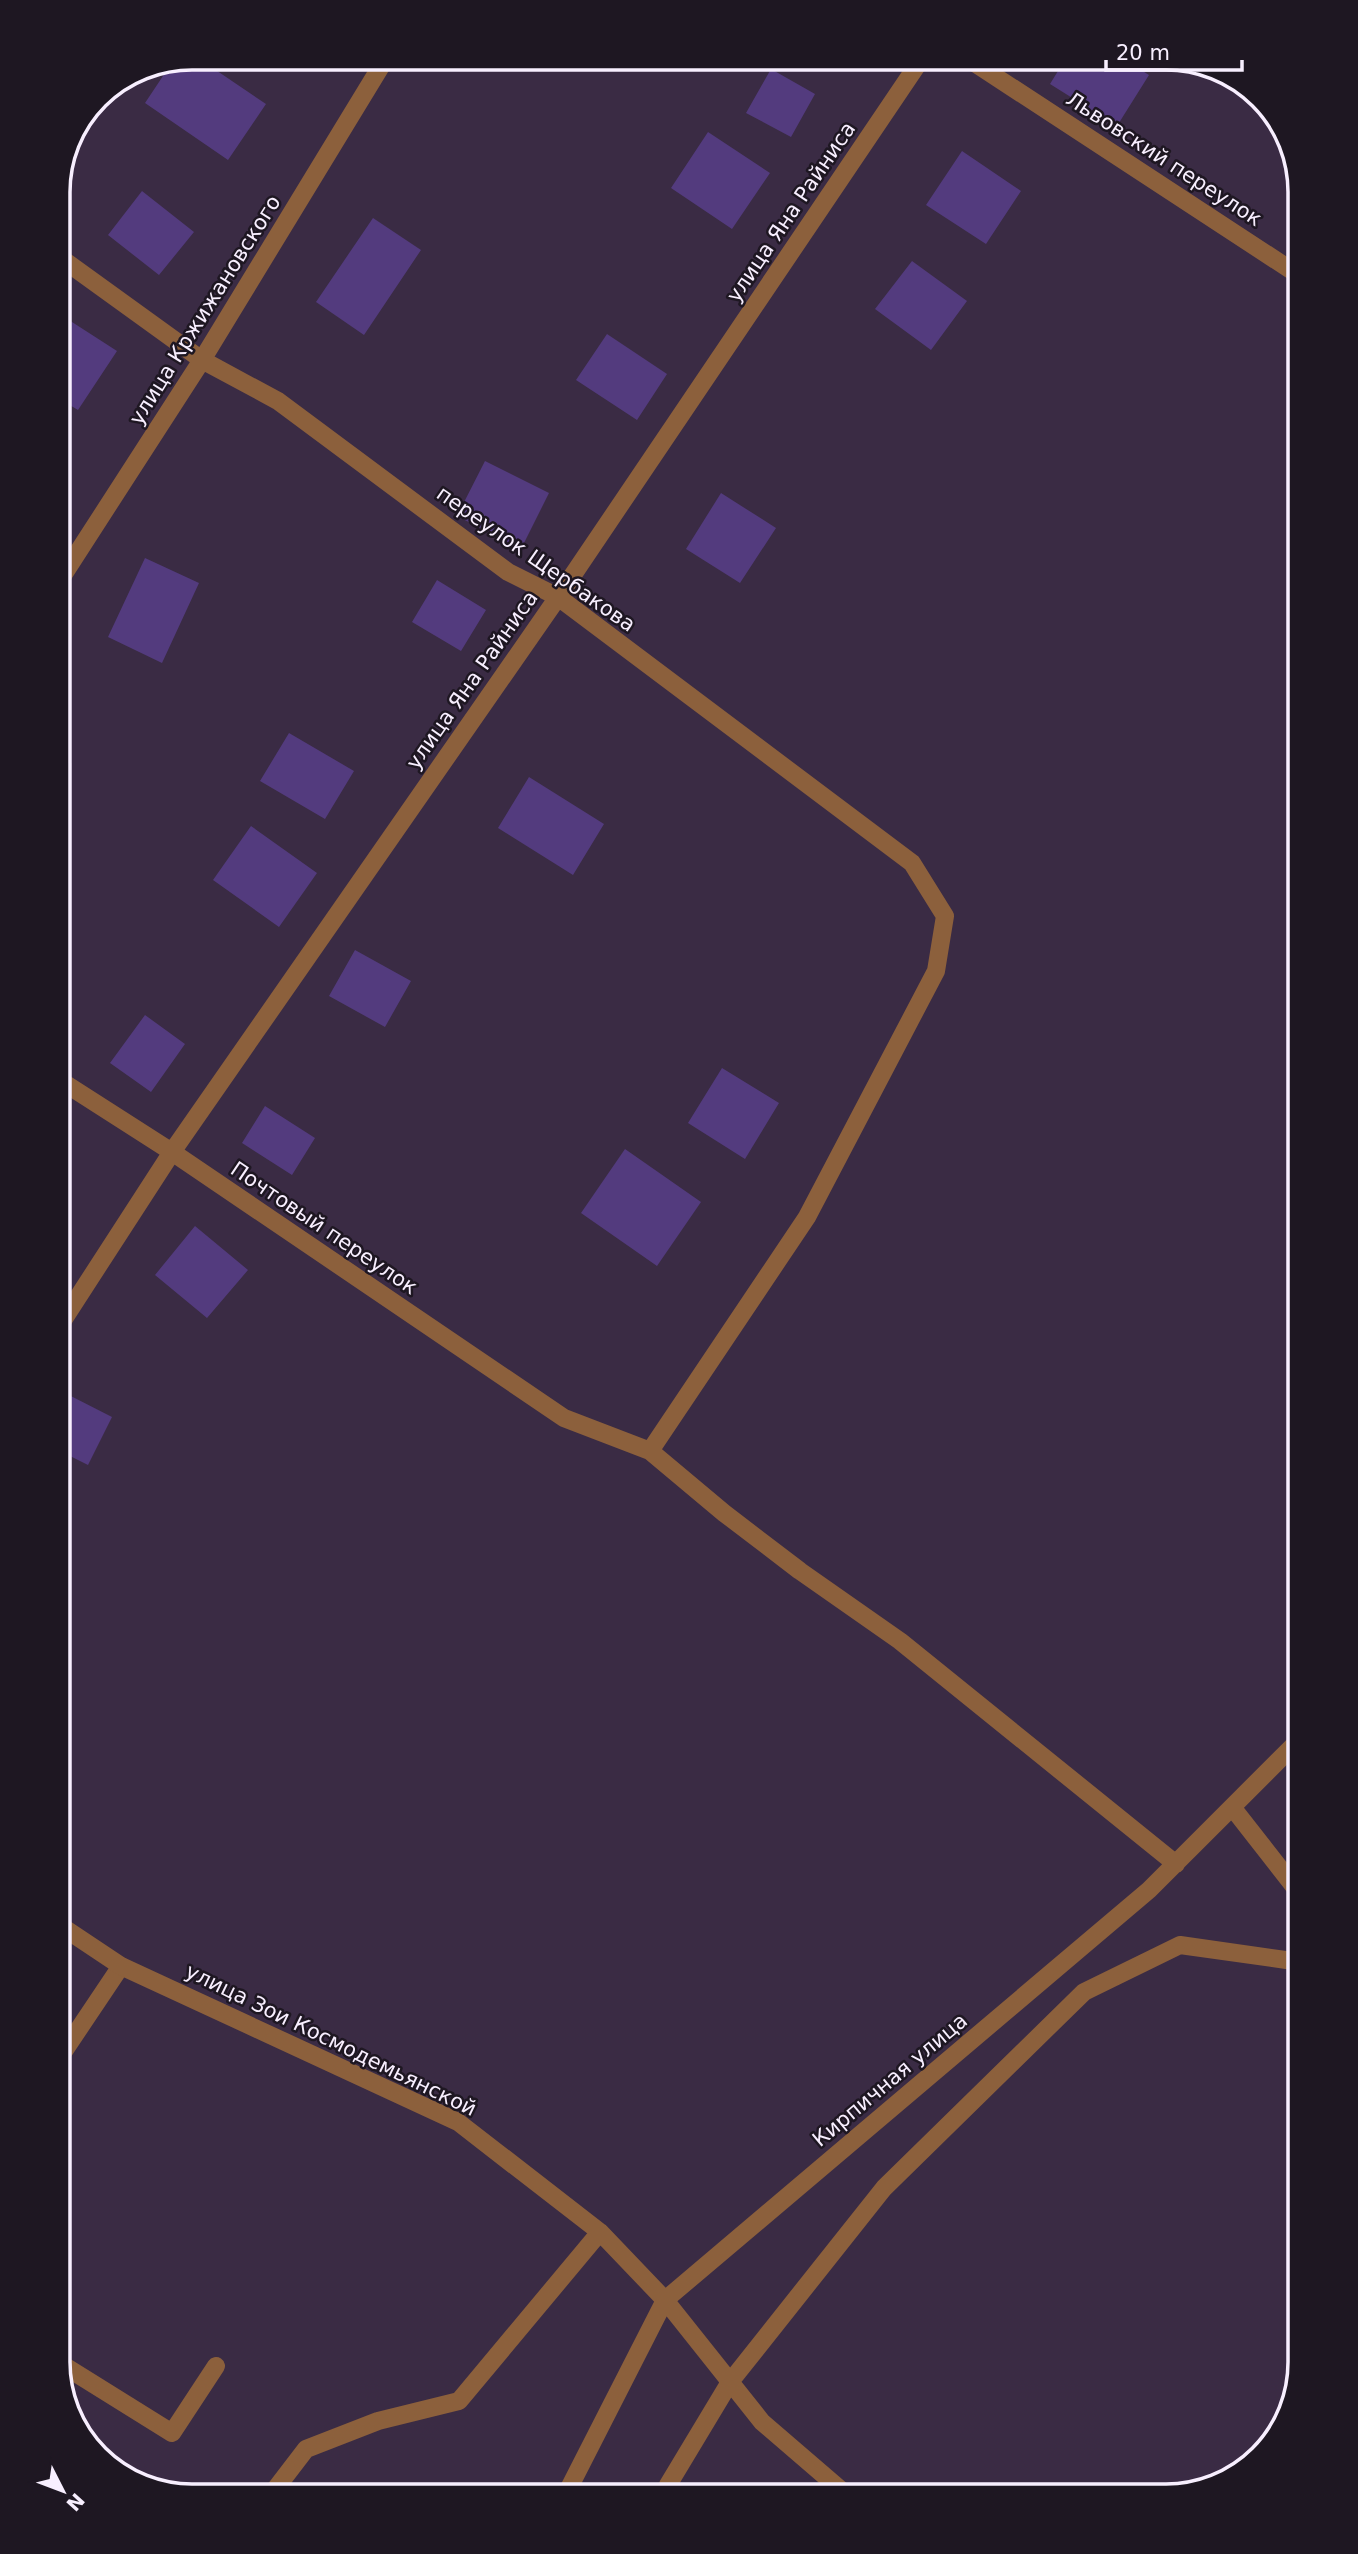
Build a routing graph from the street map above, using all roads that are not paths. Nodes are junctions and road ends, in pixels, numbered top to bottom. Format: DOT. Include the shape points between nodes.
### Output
graph roads {
  1 [pos="379,70"];
  2 [pos="914,70"];
  3 [pos="985,70"];
  4 [pos="70,265"];
  5 [pos="1288,268"];
  6 [pos="202,360"];
  7 [pos="70,564"];
  8 [pos="558,597"];
  9 [pos="70,1087"];
  10 [pos="172,1152"];
  11 [pos="70,1309"];
  12 [pos="650,1451"];
  13 [pos="1288,1751"];
  14 [pos="1232,1807"];
  15 [pos="1176,1864"];
  16 [pos="1288,1879"];
  17 [pos="70,1932"];
  18 [pos="1288,1960"];
  19 [pos="121,1966"];
  20 [pos="70,2042"];
  21 [pos="600,2232"];
  22 [pos="665,2300"];
  23 [pos="216,2366"];
  24 [pos="71,2370"];
  25 [pos="730,2382"];
  26 [pos="279,2484"];
  27 [pos="571,2484"];
  28 [pos="669,2484"];
  29 [pos="834,2484"];
  1 -- 6 [label="street, улица Кржижановского"];
  2 -- 8 [label="street, улица Яна Райниса"];
  3 -- 5 [label="street, Львовский переулок"];
  4 -- 6 [label="street, переулок Щербакова"];
  6 -- 7 [label="street, улица Кржижановского"];
  6 -- 8 [label="street, переулок Щербакова" via="278,401 508,572"];
  8 -- 10 [label="street, улица Яна Райниса"];
  8 -- 12 [label="street, переулок Щербакова" via="912,863 945,916 936,971 807,1217"];
  9 -- 10 [label="street, Почтовый переулок"];
  10 -- 11 [label="street, улица Яна Райниса"];
  10 -- 12 [label="street, Почтовый переулок" via="564,1418"];
  12 -- 15 [label="street, Почтовый переулок" via="800,1571 900,1640"];
  13 -- 14 [label="street, Кирпичная улица"];
  14 -- 15 [label="street, Кирпичная улица"];
  14 -- 16 [label="street"];
  15 -- 22 [label="street, Кирпичная улица"];
  17 -- 19 [label="street, улица Зои Космодемьянской"];
  18 -- 25 [label="street" via="1180,1945 1084,1992 884,2188"];
  19 -- 20 [label="street"];
  19 -- 21 [label="street, улица Зои Космодемьянской" via="458,2122"];
  21 -- 22 [label="street, улица Зои Космодемьянской"];
  21 -- 26 [label="street" via="459,2400 378,2421 306,2449"];
  22 -- 25 [label="street, улица Зои Космодемьянской"];
  22 -- 27 [label="street, Кирпичная улица"];
  23 -- 24 [label="street" via="172,2433"];
  25 -- 28 [label="street"];
  25 -- 29 [label="street, улица Зои Космодемьянской" via="762,2423"];
}
